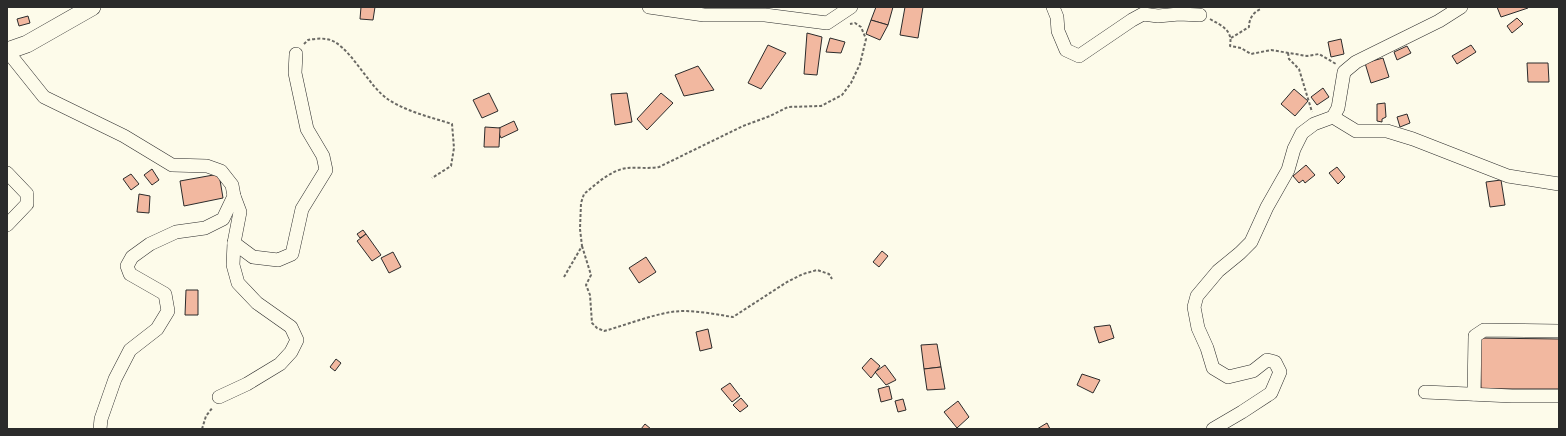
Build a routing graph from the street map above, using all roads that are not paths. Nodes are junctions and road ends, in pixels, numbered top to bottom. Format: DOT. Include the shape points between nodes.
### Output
graph roads {
  1 [pos="92,7"];
  2 [pos="649,7"];
  3 [pos="851,7"];
  4 [pos="1053,7"];
  5 [pos="1461,7"];
  6 [pos="1200,15"];
  7 [pos="8,52"];
  8 [pos="296,54"];
  9 [pos="1333,116"];
  10 [pos="7,173"];
  11 [pos="1559,184"];
  12 [pos="234,196"];
  13 [pos="7,225"];
  14 [pos="234,243"];
  15 [pos="1559,332"];
  16 [pos="1425,392"];
  17 [pos="1474,394"];
  18 [pos="219,396"];
  19 [pos="1559,396"];
  20 [pos="100,429"];
  21 [pos="1213,429"];
  1 -- 7 [label="main road"];
  2 -- 3 [label="street" via="704,15 765,15 827,23"];
  4 -- 6 [label="street" via="1066,50 1078,56 1144,14"];
  5 -- 9 [label="street" via="1439,21 1356,62 1344,72 1338,108"];
  7 -- 12 [label="street" via="44,97 124,136 172,165 207,166 221,171 232,185"];
  8 -- 14 [label="street" via="295,73 307,129 323,156 326,170 302,209 292,254 278,260 254,257"];
  9 -- 11 [label="street" via="1356,131 1386,131 1508,176"];
  9 -- 21 [label="street" via="1314,124 1302,133 1288,170 1251,242 1218,271 1197,296 1194,307 1198,328 1213,368 1228,377 1253,371 1267,360 1275,362 1280,372 1271,393"];
  10 -- 13 [label="street" via="27,194 27,204"];
  12 -- 14 [label="street" via="240,212"];
  12 -- 20 [label="street" via="223,219 205,228 176,232 150,244 132,257 127,266 130,274 165,294 168,311 157,329 130,350 115,379"];
  14 -- 18 [label="street" via="233,265 238,283 257,303 291,327 297,340 291,352 280,364 247,384"];
  15 -- 17 [label="street" via="1484,330 1475,336"];
  16 -- 17 [label="street"];
  17 -- 19 [label="street"];
}
